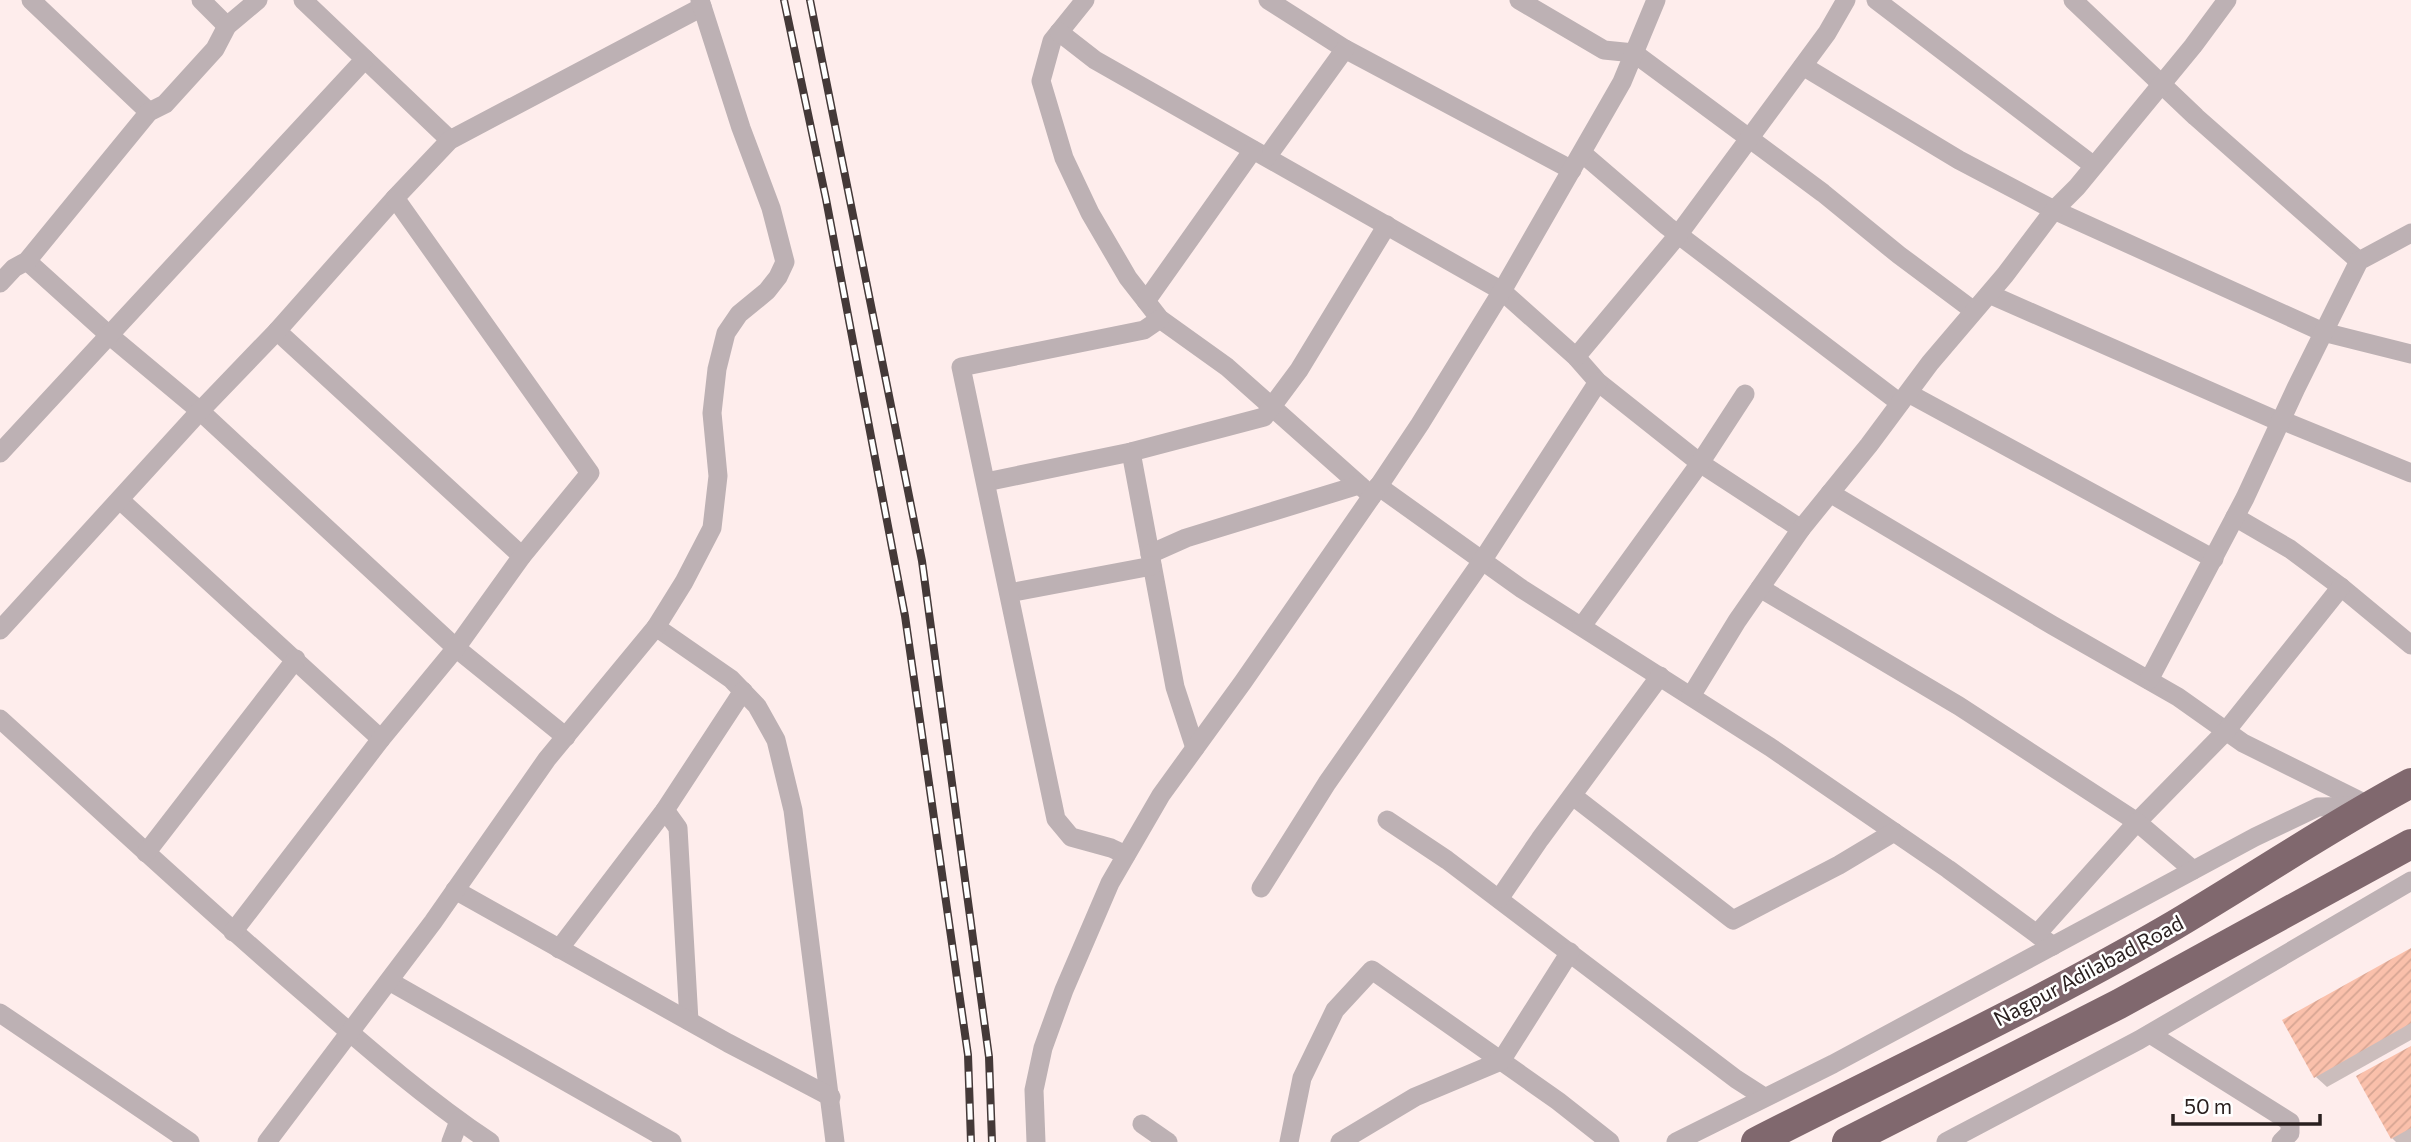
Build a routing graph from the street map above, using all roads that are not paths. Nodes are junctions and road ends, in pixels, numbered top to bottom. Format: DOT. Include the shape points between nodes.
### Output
graph roads {
  1 [pos="31,0"];
  2 [pos="201,0"];
  3 [pos="258,0"];
  4 [pos="303,0"];
  5 [pos="1085,0"];
  6 [pos="1268,0"];
  7 [pos="1518,0"];
  8 [pos="1656,0"];
  9 [pos="1846,0"];
  10 [pos="1876,0"];
  11 [pos="2073,0"];
  12 [pos="2227,0"];
  13 [pos="701,3"];
  14 [pos="227,26"];
  15 [pos="1059,32"];
  16 [pos="1345,49"];
  17 [pos="1634,53"];
  18 [pos="365,60"];
  19 [pos="1803,66"];
  20 [pos="2162,84"];
  21 [pos="149,113"];
  22 [pos="1749,139"];
  23 [pos="450,140"];
  24 [pos="1260,153"];
  25 [pos="1577,162"];
  26 [pos="2094,166"];
  27 [pos="395,198"];
  28 [pos="2054,210"];
  29 [pos="1387,225"];
  30 [pos="2411,233"];
  31 [pos="1678,235"];
  32 [pos="27,261"];
  33 [pos="2360,261"];
  34 [pos="0,283"];
  35 [pos="1502,291"];
  36 [pos="1989,294"];
  37 [pos="1146,301"];
  38 [pos="1974,311"];
  39 [pos="1160,318"];
  40 [pos="277,331"];
  41 [pos="2323,332"];
  42 [pos="109,335"];
  43 [pos="2411,355"];
  44 [pos="1576,357"];
  45 [pos="1598,382"];
  46 [pos="1745,394"];
  47 [pos="1904,398"];
  48 [pos="1272,407"];
  49 [pos="200,411"];
  50 [pos="2281,421"];
  51 [pos="1131,452"];
  52 [pos="0,453"];
  53 [pos="1700,463"];
  54 [pos="2411,473"];
  55 [pos="986,482"];
  56 [pos="1370,489"];
  57 [pos="1830,493"];
  58 [pos="120,499"];
  59 [pos="2235,517"];
  60 [pos="1801,529"];
  61 [pos="523,556"];
  62 [pos="2214,559"];
  63 [pos="1151,560"];
  64 [pos="1482,561"];
  65 [pos="2341,587"];
  66 [pos="1760,588"];
  67 [pos="1009,593"];
  68 [pos="1582,626"];
  69 [pos="656,627"];
  70 [pos="0,630"];
  71 [pos="2411,645"];
  72 [pos="457,648"];
  73 [pos="296,659"];
  74 [pos="1660,676"];
  75 [pos="2149,680"];
  76 [pos="743,691"];
  77 [pos="1691,696"];
  78 [pos="0,719"];
  79 [pos="2226,731"];
  80 [pos="566,737"];
  81 [pos="381,739"];
  82 [pos="1195,748"];
  83 [pos="2411,783"];
  84 [pos="1573,796"];
  85 [pos="2369,806"];
  86 [pos="665,810"];
  87 [pos="1387,820"];
  88 [pos="2137,822"];
  89 [pos="1894,832"];
  90 [pos="2411,844"];
  91 [pos="146,853"];
  92 [pos="1126,855"];
  93 [pos="2193,870"];
  94 [pos="2411,881"];
  95 [pos="1261,888"];
  96 [pos="455,890"];
  97 [pos="1499,900"];
  98 [pos="233,932"];
  99 [pos="2037,934"];
  100 [pos="2053,946"];
  101 [pos="559,948"];
  102 [pos="1570,953"];
  103 [pos="389,981"];
  104 [pos="0,1013"];
  105 [pos="689,1021"];
  106 [pos="350,1033"];
  107 [pos="2150,1034"];
  108 [pos="1501,1061"];
  109 [pos="831,1097"];
  110 [pos="1764,1097"];
  111 [pos="459,1121"];
  112 [pos="1142,1124"];
  113 [pos="190,1142"];
  114 [pos="267,1142"];
  115 [pos="452,1142"];
  116 [pos="490,1142"];
  117 [pos="672,1142"];
  118 [pos="835,1142"];
  119 [pos="1036,1142"];
  120 [pos="1168,1142"];
  121 [pos="1289,1142"];
  122 [pos="1340,1142"];
  123 [pos="1610,1142"];
  124 [pos="1676,1142"];
  125 [pos="1756,1142"];
  126 [pos="1847,1142"];
  127 [pos="1946,1142"];
  128 [pos="2281,1142"];
  1 -- 21 [label="street"];
  2 -- 14 [label="street"];
  3 -- 14 [label="street"];
  4 -- 18 [label="street"];
  5 -- 15 [label="street"];
  6 -- 16 [label="street"];
  7 -- 17 [label="street" via="1604,50"];
  8 -- 17 [label="street"];
  9 -- 19 [label="street"];
  10 -- 26 [label="street"];
  11 -- 20 [label="street"];
  12 -- 20 [label="street"];
  13 -- 23 [label="street"];
  13 -- 69 [label="street" via="785,262 767,291 739,314 726,333 712,413 718,476 712,527"];
  14 -- 21 [label="street" via="215,49 165,104"];
  15 -- 24 [label="street" via="1095,60"];
  15 -- 37 [label="street" via="1041,81 1064,158 1090,213"];
  16 -- 24 [label="street"];
  16 -- 25 [label="street"];
  17 -- 22 [label="street"];
  17 -- 25 [label="street"];
  18 -- 23 [label="street"];
  18 -- 42 [label="street"];
  19 -- 22 [label="street"];
  19 -- 28 [label="street" via="1959,160"];
  20 -- 26 [label="street"];
  20 -- 33 [label="street"];
  21 -- 32 [label="street"];
  22 -- 31 [label="street"];
  22 -- 38 [label="street"];
  23 -- 27 [label="street"];
  24 -- 29 [label="street"];
  24 -- 37 [label="street"];
  25 -- 31 [label="street"];
  25 -- 35 [label="street"];
  26 -- 28 [label="street"];
  27 -- 40 [label="street"];
  27 -- 61 [label="street" via="590,473"];
  28 -- 36 [label="street"];
  28 -- 41 [label="street"];
  29 -- 35 [label="street"];
  29 -- 48 [label="street"];
  30 -- 33 [label="street"];
  31 -- 44 [label="street"];
  31 -- 47 [label="street"];
  32 -- 34 [label="street"];
  32 -- 42 [label="street"];
  33 -- 41 [label="street"];
  35 -- 44 [label="street"];
  35 -- 56 [label="street" via="1420,424"];
  36 -- 38 [label="street"];
  36 -- 50 [label="street"];
  37 -- 39 [label="street"];
  38 -- 47 [label="street"];
  39 -- 48 [label="street"];
  39 -- 55 [label="street" via="1144,330 961,367"];
  40 -- 49 [label="street"];
  40 -- 61 [label="street"];
  41 -- 43 [label="street"];
  41 -- 50 [label="street"];
  42 -- 49 [label="street"];
  42 -- 52 [label="street"];
  44 -- 45 [label="street"];
  45 -- 53 [label="street"];
  45 -- 64 [label="street"];
  46 -- 53 [label="street"];
  47 -- 57 [label="street"];
  47 -- 62 [label="street"];
  48 -- 51 [label="street" via="1264,417"];
  48 -- 56 [label="street"];
  49 -- 58 [label="street"];
  49 -- 72 [label="street"];
  50 -- 54 [label="street"];
  50 -- 59 [label="street"];
  51 -- 55 [label="street"];
  51 -- 63 [label="street"];
  53 -- 60 [label="street"];
  53 -- 68 [label="street"];
  55 -- 67 [label="street"];
  56 -- 63 [label="street" via="1197,534"];
  56 -- 64 [label="street"];
  56 -- 82 [label="street"];
  57 -- 60 [label="street"];
  57 -- 75 [label="street"];
  58 -- 70 [label="street"];
  58 -- 73 [label="street"];
  59 -- 62 [label="street"];
  59 -- 65 [label="street" via="2290,549"];
  60 -- 66 [label="street"];
  61 -- 72 [label="street"];
  62 -- 75 [label="street"];
  63 -- 67 [label="street"];
  63 -- 82 [label="street" via="1174,687"];
  64 -- 68 [label="street"];
  64 -- 95 [label="street" via="1327,783"];
  65 -- 71 [label="street"];
  65 -- 79 [label="street"];
  66 -- 77 [label="street"];
  66 -- 88 [label="street" via="1959,706"];
  67 -- 92 [label="street" via="1056,819 1071,837"];
  68 -- 74 [label="street"];
  69 -- 76 [label="street"];
  69 -- 80 [label="street"];
  72 -- 80 [label="street"];
  72 -- 81 [label="street"];
  73 -- 81 [label="street"];
  73 -- 91 [label="street"];
  74 -- 77 [label="street"];
  74 -- 84 [label="street"];
  75 -- 79 [label="street"];
  76 -- 86 [label="street"];
  76 -- 109 [label="street" via="776,740 793,810"];
  77 -- 89 [label="street"];
  78 -- 91 [label="street"];
  79 -- 85 [label="street"];
  79 -- 88 [label="street"];
  80 -- 96 [label="street"];
  81 -- 98 [label="street"];
  82 -- 92 [label="street"];
  83 -- 85 [label="highway, Nagpur Adilabad Road"];
  84 -- 89 [label="street" via="1732,920"];
  84 -- 97 [label="street"];
  85 -- 93 [label="street" via="2318,807"];
  85 -- 125 [label="highway, Nagpur Adilabad Road" via="2081,978"];
  86 -- 101 [label="street"];
  86 -- 105 [label="street" via="678,828"];
  87 -- 97 [label="street"];
  88 -- 93 [label="street"];
  88 -- 99 [label="street"];
  89 -- 99 [label="street"];
  90 -- 126 [label="highway, Nagpur Adilabad Road" via="2119,1004"];
  91 -- 98 [label="street"];
  92 -- 119 [label="street" via="1042,1048 1034,1090"];
  93 -- 100 [label="street"];
  94 -- 107 [label="street"];
  96 -- 101 [label="street"];
  96 -- 103 [label="street"];
  97 -- 102 [label="street"];
  98 -- 106 [label="street"];
  99 -- 100 [label="street"];
  100 -- 110 [label="street"];
  101 -- 105 [label="street"];
  102 -- 108 [label="street"];
  102 -- 110 [label="street"];
  103 -- 106 [label="street"];
  103 -- 117 [label="street"];
  104 -- 113 [label="street"];
  105 -- 109 [label="street"];
  106 -- 111 [label="street"];
  106 -- 114 [label="street"];
  107 -- 127 [label="street"];
  107 -- 128 [label="street" via="2290,1122 2290,1133"];
  108 -- 121 [label="street" via="1372,970 1335,1010 1302,1078"];
  108 -- 122 [label="street" via="1415,1097"];
  108 -- 123 [label="street"];
  109 -- 118 [label="street"];
  110 -- 124 [label="street"];
  111 -- 115 [label="street"];
  111 -- 116 [label="street"];
  112 -- 120 [label="street"];
}
